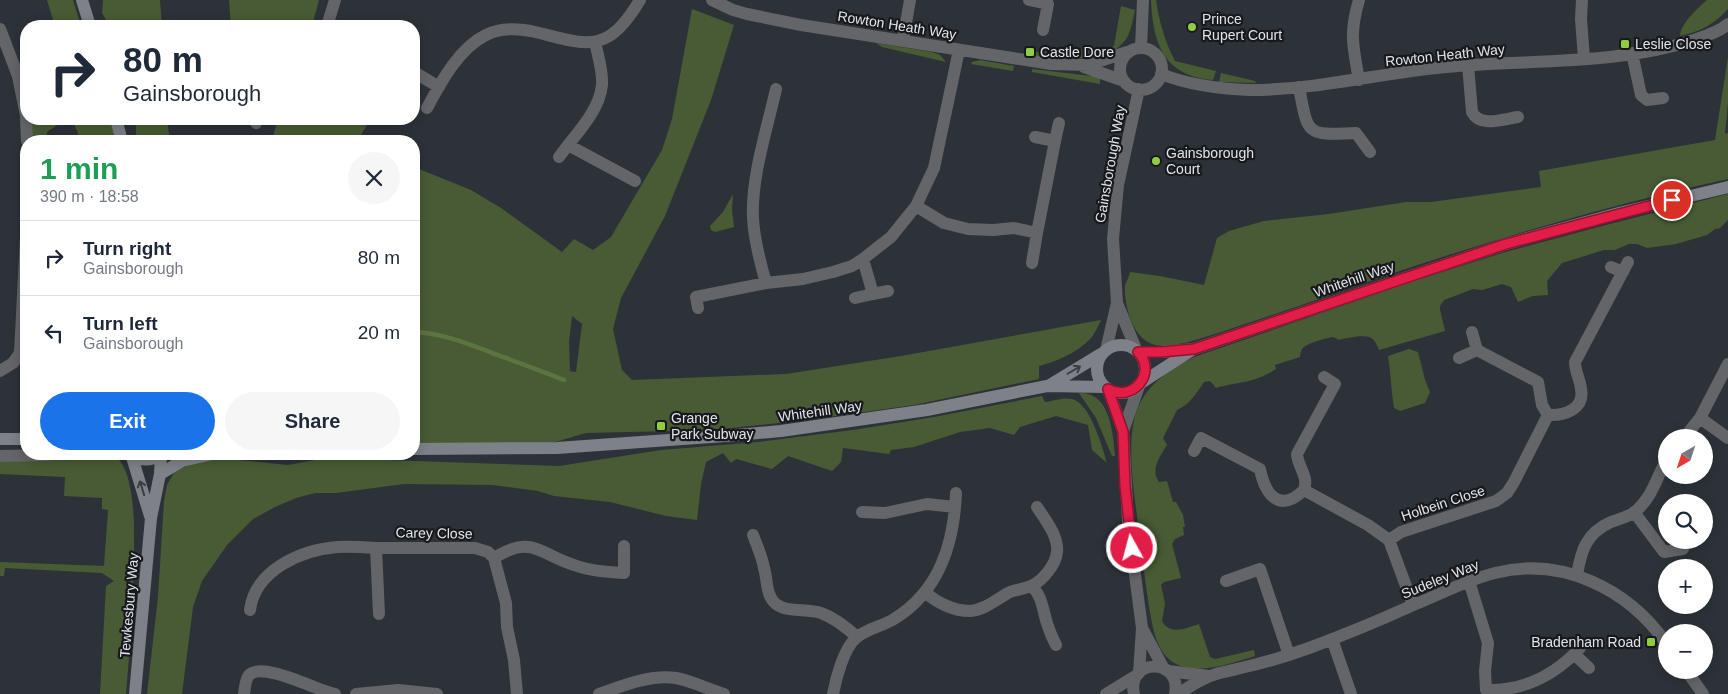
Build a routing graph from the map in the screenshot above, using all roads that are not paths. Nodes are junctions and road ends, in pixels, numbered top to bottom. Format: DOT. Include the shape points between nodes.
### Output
graph roads {
  1 [pos="82,0"];
  2 [pos="335,0"];
  3 [pos="640,0"];
  4 [pos="712,0"];
  5 [pos="910,0"];
  6 [pos="1029,0"];
  7 [pos="1143,0"];
  8 [pos="1359,0"];
  9 [pos="1582,0"];
  10 [pos="88,20"];
  11 [pos="329,20"];
  12 [pos="1728,24"];
  13 [pos="0,29"];
  14 [pos="1043,30"];
  15 [pos="904,40"];
  16 [pos="595,42"];
  17 [pos="1141,48"];
  18 [pos="960,50"];
  19 [pos="1127,52"];
  20 [pos="1632,53"];
  21 [pos="1584,59"];
  22 [pos="1468,65"];
  23 [pos="1081,66"];
  24 [pos="1161,74"];
  25 [pos="420,76"];
  26 [pos="1359,80"];
  27 [pos="1124,81"];
  28 [pos="20,86"];
  29 [pos="439,87"];
  30 [pos="1300,87"];
  31 [pos="776,89"];
  32 [pos="1139,90"];
  33 [pos="1663,98"];
  34 [pos="427,108"];
  35 [pos="1518,116"];
  36 [pos="1058,122"];
  37 [pos="1035,137"];
  38 [pos="1055,140"];
  39 [pos="568,145"];
  40 [pos="1370,152"];
  41 [pos="559,157"];
  42 [pos="635,181"];
  43 [pos="1728,187"];
  44 [pos="916,206"];
  45 [pos="1037,233"];
  46 [pos="863,259"];
  47 [pos="1032,263"];
  48 [pos="1610,267"];
  49 [pos="766,283"];
  50 [pos="888,291"];
  51 [pos="873,294"];
  52 [pos="855,298"];
  53 [pos="1117,303"];
  54 [pos="698,308"];
  55 [pos="1472,332"];
  56 [pos="1194,349"];
  57 [pos="1137,350"];
  58 [pos="1477,350"];
  59 [pos="1104,352"];
  60 [pos="20,353"];
  61 [pos="1459,358"];
  62 [pos="1728,364"];
  63 [pos="0,371"];
  64 [pos="1333,378"];
  65 [pos="1140,384"];
  66 [pos="1048,386"];
  67 [pos="1106,388"];
  68 [pos="1548,415"];
  69 [pos="1700,418"];
  70 [pos="1207,426"];
  71 [pos="1691,429"];
  72 [pos="1123,432"];
  73 [pos="1201,438"];
  74 [pos="1728,438"];
  75 [pos="0,439"];
  76 [pos="20,439"];
  77 [pos="420,448"];
  78 [pos="1194,451"];
  79 [pos="0,456"];
  80 [pos="20,456"];
  81 [pos="132,460"];
  82 [pos="161,460"];
  83 [pos="186,460"];
  84 [pos="160,474"];
  85 [pos="1658,479"];
  86 [pos="1304,490"];
  87 [pos="956,493"];
  88 [pos="956,506"];
  89 [pos="1038,507"];
  90 [pos="862,512"];
  91 [pos="1634,512"];
  92 [pos="151,518"];
  93 [pos="753,534"];
  94 [pos="1388,540"];
  95 [pos="624,546"];
  96 [pos="376,548"];
  97 [pos="1683,549"];
  98 [pos="494,558"];
  99 [pos="1577,575"];
  100 [pos="1226,581"];
  101 [pos="1469,582"];
  102 [pos="1031,586"];
  103 [pos="925,592"];
  104 [pos="1413,606"];
  105 [pos="250,610"];
  106 [pos="379,614"];
  107 [pos="1142,628"];
  108 [pos="1658,632"];
  109 [pos="856,637"];
  110 [pos="1332,638"];
  111 [pos="1056,645"];
  112 [pos="1289,655"];
  113 [pos="1589,668"];
  114 [pos="1166,670"];
  115 [pos="1138,674"];
  116 [pos="1209,676"];
  117 [pos="1692,679"];
  118 [pos="1486,692"];
  119 [pos="135,694"];
  120 [pos="244,694"];
  121 [pos="335,694"];
  122 [pos="356,694"];
  123 [pos="436,694"];
  124 [pos="517,694"];
  125 [pos="599,694"];
  126 [pos="724,694"];
  127 [pos="833,694"];
  128 [pos="1106,694"];
  129 [pos="1134,694"];
  130 [pos="1176,694"];
  131 [pos="1351,694"];
  132 [pos="1703,694"];
  1 -- 10 [label="main road"];
  2 -- 11 [label="street"];
  3 -- 16 [label="street" via="621,26"];
  4 -- 15 [label="street, Rowton Heath Way" via="747,14"];
  5 -- 15 [label="street"];
  6 -- 14 [label="street" via="1048,4"];
  7 -- 17 [label="street"];
  8 -- 26 [label="street" via="1352,34"];
  9 -- 21 [label="street"];
  12 -- 20 [label="street, Rowton Heath Way" via="1687,42"];
  13 -- 28 [label="street"];
  15 -- 18 [label="street, Rowton Heath Way"];
  16 -- 29 [label="street" via="578,43 506,28 480,38"];
  16 -- 39 [label="street" via="601,69 600,96"];
  17 -- 19 [label="street"];
  17 -- 24 [label="street" via="1157,55"];
  18 -- 23 [label="street, Rowton Heath Way"];
  18 -- 44 [label="street" via="934,168"];
  19 -- 23 [label="street, Rowton Heath Way"];
  19 -- 27 [label="street" via="1120,68"];
  20 -- 21 [label="street, Rowton Heath Way"];
  20 -- 33 [label="street" via="1641,95 1647,100"];
  21 -- 22 [label="street, Rowton Heath Way"];
  22 -- 26 [label="street, Rowton Heath Way"];
  22 -- 35 [label="street" via="1475,117 1486,121"];
  23 -- 27 [label="street, Rowton Heath Way"];
  24 -- 30 [label="street, Rowton Heath Way" via="1229,89"];
  24 -- 32 [label="street" via="1152,86"];
  25 -- 29 [label="street"];
  26 -- 30 [label="street, Rowton Heath Way"];
  27 -- 32 [label="street"];
  29 -- 34 [label="street"];
  30 -- 40 [label="street" via="1306,120 1312,130 1320,134 1358,127"];
  31 -- 49 [label="street" via="754,188 753,219"];
  32 -- 53 [label="street, Gainsborough Way" via="1119,180 1114,219"];
  36 -- 38 [label="street"];
  37 -- 38 [label="street"];
  38 -- 45 [label="street"];
  39 -- 41 [label="street"];
  39 -- 42 [label="street"];
  43 -- 56 [label="main road, Whitehill Way" via="1506,244"];
  44 -- 45 [label="street" via="944,222 968,230 1014,228"];
  44 -- 46 [label="street" via="891,237"];
  45 -- 47 [label="street"];
  46 -- 49 [label="street" via="833,272"];
  46 -- 51 [label="street"];
  48 -- 68 [label="street" via="1626,267 1575,362 1582,391 1580,402 1567,412"];
  49 -- 54 [label="street" via="696,297"];
  50 -- 51 [label="street"];
  51 -- 52 [label="street"];
  53 -- 57 [label="street, Gainsborough Way"];
  53 -- 59 [label="street, Gainsborough Way"];
  55 -- 58 [label="street"];
  56 -- 57 [label="main road, Whitehill Way"];
  56 -- 65 [label="main road, Whitehill Way"];
  57 -- 59 [label="main road" via="1120,344"];
  57 -- 65 [label="main road" via="1145,365"];
  58 -- 61 [label="street"];
  58 -- 68 [label="street" via="1538,382 1542,405"];
  66 -- 59 [label="main road, Whitehill Way, one-way"];
  59 -- 67 [label="main road" via="1097,370 1098,378"];
  60 -- 63 [label="street" via="13,363"];
  62 -- 69 [label="street"];
  64 -- 86 [label="street" via="1298,450 1298,463 1306,481"];
  65 -- 67 [label="main road" via="1122,393"];
  65 -- 72 [label="street"];
  66 -- 67 [label="main road, Whitehill Way"];
  66 -- 77 [label="main road, Whitehill Way" via="927,410 781,431 558,448"];
  67 -- 72 [label="street"];
  68 -- 94 [label="street, Holbein Close" via="1514,482 1502,498 1401,532"];
  69 -- 71 [label="street"];
  69 -- 74 [label="street"];
  70 -- 73 [label="street"];
  72 -- 107 [label="street" via="1128,512"];
  73 -- 78 [label="street"];
  73 -- 86 [label="street" via="1260,469 1264,486 1272,497 1290,499"];
  75 -- 76 [label="main road"];
  79 -- 80 [label="street"];
  92 -- 81 [label="main road, Tewkesbury Way, one-way"];
  82 -- 84 [label="main road, Tewkesbury Way"];
  83 -- 84 [label="main road"];
  84 -- 92 [label="main road, Tewkesbury Way"];
  85 -- 91 [label="street" via="1651,494"];
  86 -- 94 [label="street" via="1368,525"];
  87 -- 88 [label="street"];
  88 -- 90 [label="street" via="927,504 885,513"];
  88 -- 103 [label="street" via="948,548"];
  89 -- 102 [label="street" via="1055,540 1057,554 1049,570"];
  91 -- 97 [label="street" via="1658,555"];
  91 -- 99 [label="street" via="1603,526 1588,540"];
  92 -- 119 [label="main road, Tewkesbury Way"];
  93 -- 109 [label="street" via="762,557 768,592 776,604 783,608 819,612"];
  94 -- 104 [label="street"];
  95 -- 98 [label="street" via="625,579 582,568 535,547 510,549"];
  96 -- 98 [label="street, Carey Close" via="475,548 488,552"];
  96 -- 105 [label="street" via="327,548 294,558 260,582"];
  96 -- 106 [label="street, Carey Close"];
  98 -- 124 [label="street" via="506,603"];
  99 -- 101 [label="street, Sudeley Way" via="1558,570 1522,569 1495,573"];
  99 -- 108 [label="street, Sudeley Way" via="1607,588 1628,602"];
  100 -- 112 [label="street" via="1260,569"];
  101 -- 104 [label="street, Sudeley Way"];
  101 -- 118 [label="street" via="1488,643"];
  102 -- 103 [label="street" via="1016,589 972,611 946,605"];
  102 -- 111 [label="street" via="1039,598"];
  103 -- 109 [label="street" via="894,619"];
  104 -- 110 [label="street, Sudeley Way"];
  107 -- 114 [label="street"];
  107 -- 115 [label="street"];
  109 -- 127 [label="street" via="846,654"];
  110 -- 112 [label="street, Sudeley Way"];
  110 -- 131 [label="street"];
  112 -- 116 [label="street, Sudeley Way"];
  113 -- 118 [label="street" via="1577,651 1559,668 1522,686"];
  114 -- 115 [label="street, Sudeley Way" via="1150,667"];
  114 -- 116 [label="street, Sudeley Way"];
  114 -- 130 [label="street" via="1175,682"];
  115 -- 128 [label="street"];
  115 -- 129 [label="street"];
  116 -- 130 [label="street, Sudeley Way"];
  117 -- 132 [label="street"];
  120 -- 121 [label="street" via="249,676 261,672 290,678"];
  122 -- 123 [label="street" via="398,690"];
  125 -- 126 [label="street" via="644,680 670,677"];
}
